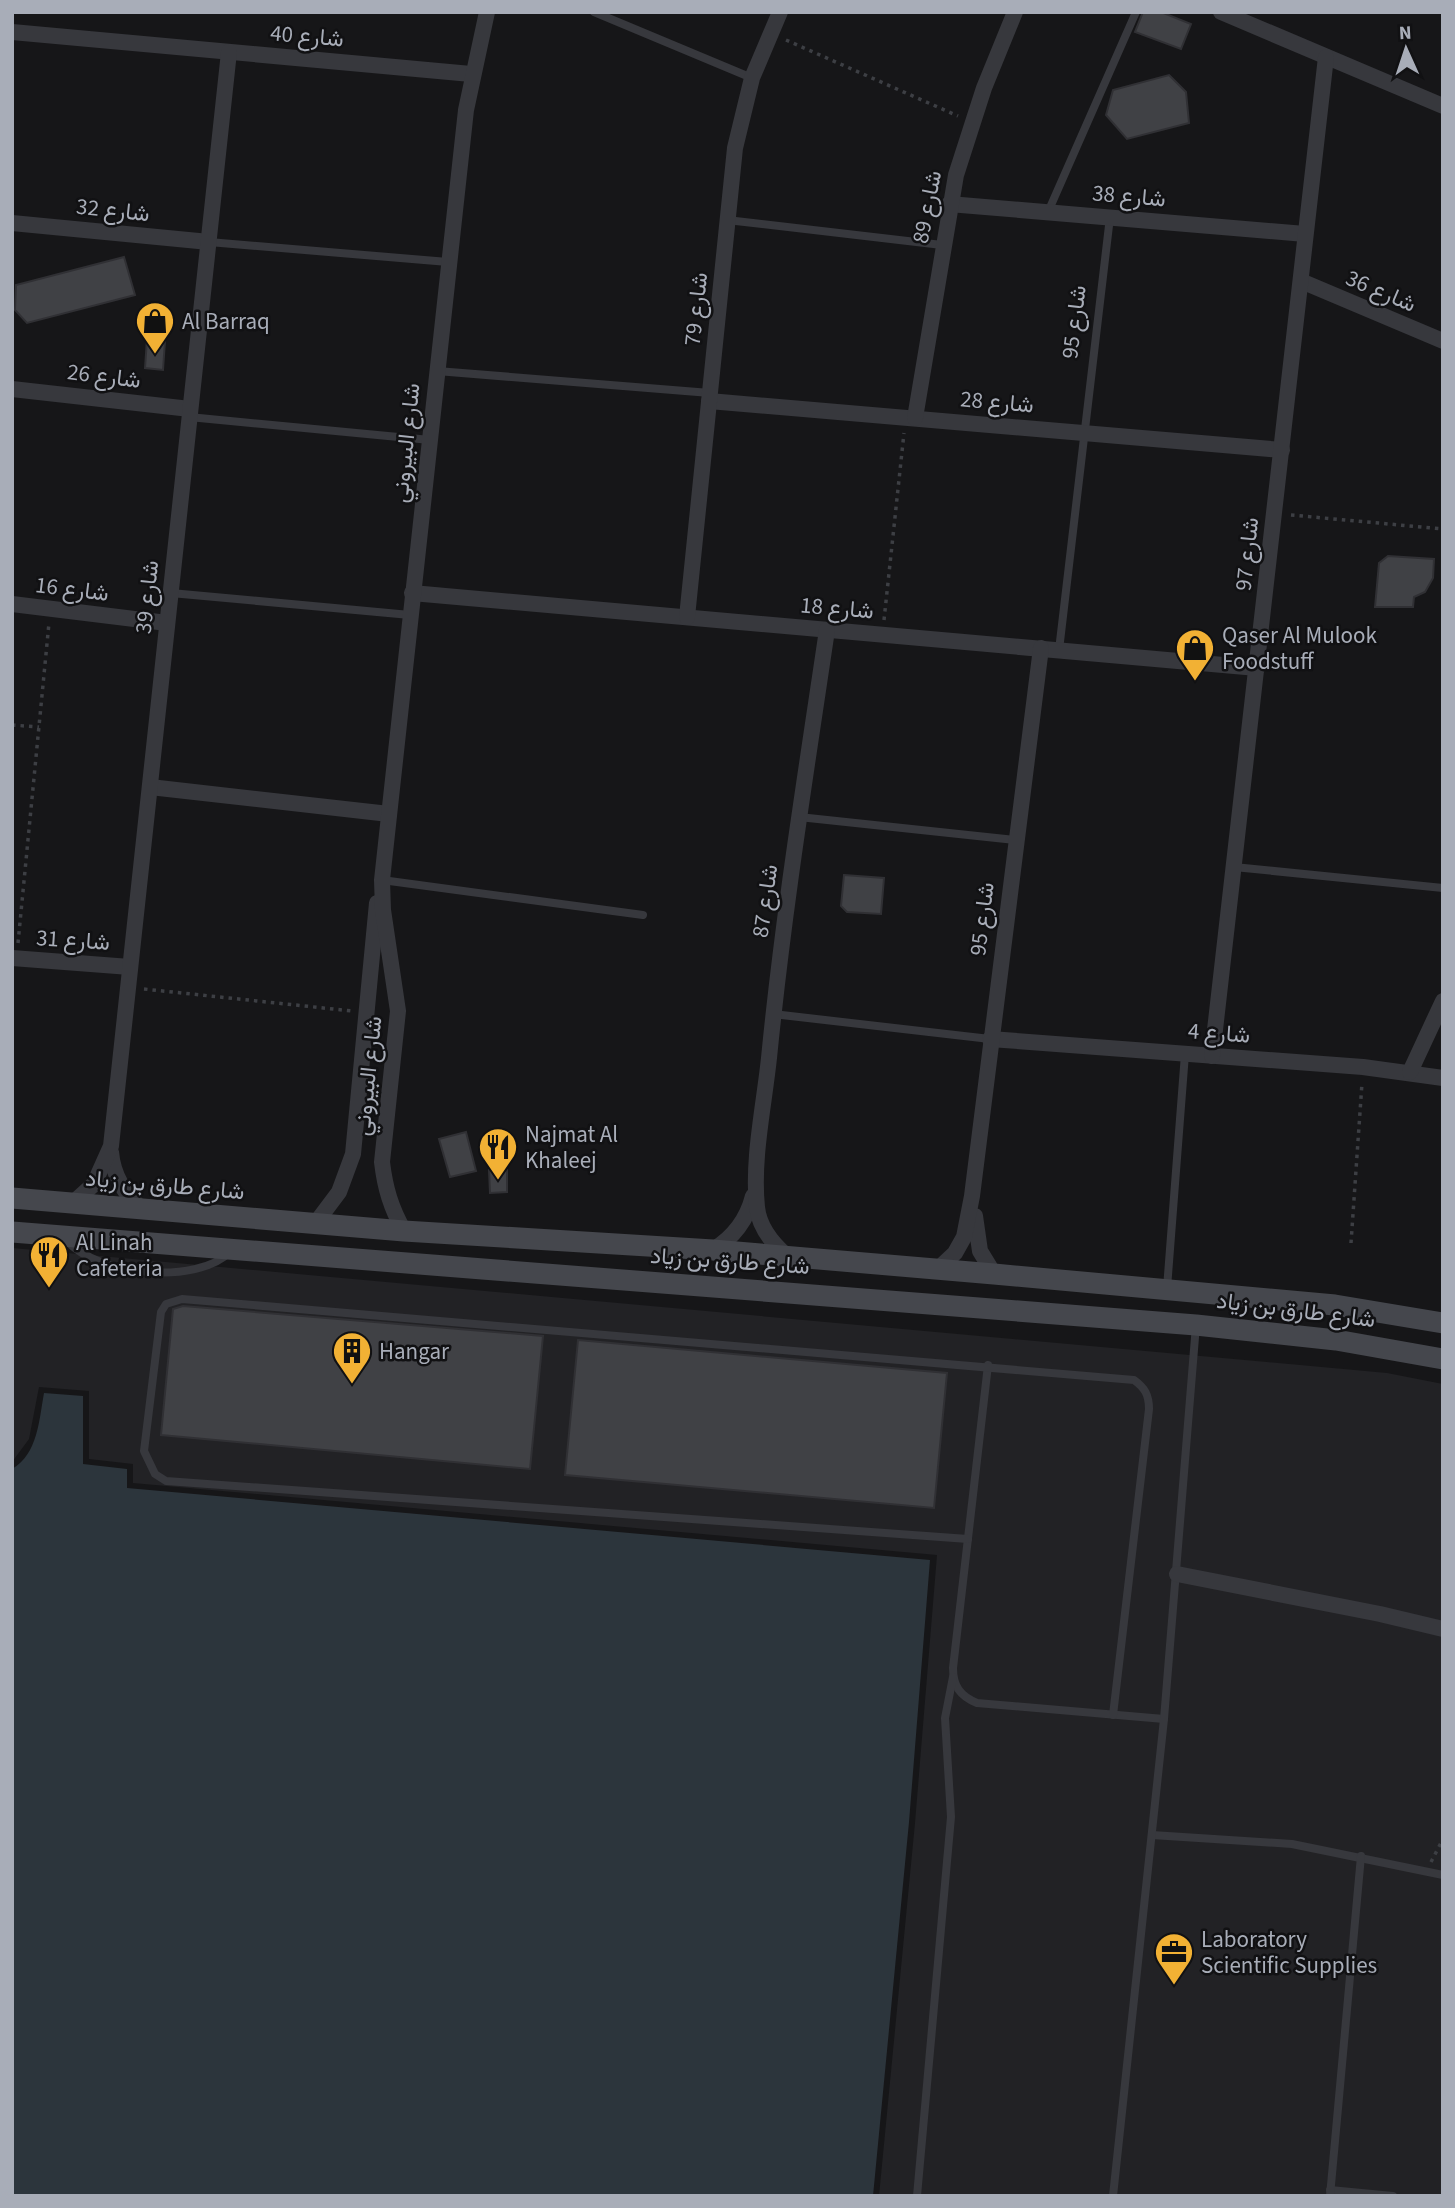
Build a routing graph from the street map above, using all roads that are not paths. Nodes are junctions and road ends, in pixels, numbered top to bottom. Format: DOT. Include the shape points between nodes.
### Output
graph roads {
  1 [pos="487,12"];
  2 [pos="594,12"];
  3 [pos="780,12"];
  4 [pos="1015,12"];
  5 [pos="1136,12"];
  6 [pos="1221,12"];
  7 [pos="12,32"];
  8 [pos="229,52"];
  9 [pos="1326,57"];
  10 [pos="471,74"];
  11 [pos="752,78"];
  12 [pos="1443,106"];
  13 [pos="949,204"];
  14 [pos="1048,212"];
  15 [pos="1110,217"];
  16 [pos="727,220"];
  17 [pos="12,223"];
  18 [pos="1305,234"];
  19 [pos="209,242"];
  20 [pos="942,245"];
  21 [pos="448,262"];
  22 [pos="1301,281"];
  23 [pos="1443,341"];
  24 [pos="436,371"];
  25 [pos="12,389"];
  26 [pos="709,397"];
  27 [pos="190,413"];
  28 [pos="910,418"];
  29 [pos="1084,433"];
  30 [pos="429,440"];
  31 [pos="1282,450"];
  32 [pos="171,593"];
  33 [pos="412,593"];
  34 [pos="12,604"];
  35 [pos="410,615"];
  36 [pos="687,617"];
  37 [pos="167,624"];
  38 [pos="827,630"];
  39 [pos="1041,648"];
  40 [pos="1059,650"];
  41 [pos="1257,667"];
  42 [pos="150,787"];
  43 [pos="389,814"];
  44 [pos="799,817"];
  45 [pos="1015,840"];
  46 [pos="1234,867"];
  47 [pos="382,880"];
  48 [pos="1443,888"];
  49 [pos="643,915"];
  50 [pos="14,958"];
  51 [pos="130,967"];
  52 [pos="1443,1001"];
  53 [pos="773,1014"];
  54 [pos="990,1040"];
  55 [pos="1185,1054"];
  56 [pos="1212,1056"];
  57 [pos="1410,1072"];
  58 [pos="1443,1079"];
  59 [pos="111,1146"];
  60 [pos="757,1180"];
  61 [pos="972,1196"];
  62 [pos="12,1198"];
  63 [pos="73,1203"];
  64 [pos="142,1210"];
  65 [pos="314,1224"];
  66 [pos="404,1231"];
  67 [pos="12,1232"];
  68 [pos="713,1250"];
  69 [pos="787,1256"];
  70 [pos="938,1269"];
  71 [pos="994,1274"];
  72 [pos="1167,1289"];
  73 [pos="934,1303"];
  74 [pos="1443,1323"];
  75 [pos="1196,1325"];
  76 [pos="1443,1359"];
  77 [pos="988,1365"];
  78 [pos="968,1539"];
  79 [pos="1177,1574"];
  80 [pos="1443,1629"];
  81 [pos="953,1677"];
  82 [pos="1113,1715"];
  83 [pos="1164,1719"];
  84 [pos="1152,1835"];
  85 [pos="1361,1856"];
  86 [pos="1443,1875"];
  87 [pos="1330,2193"];
  88 [pos="917,2196"];
  89 [pos="1113,2196"];
  90 [pos="1393,2196"];
  1 -- 10 [label="street, شارع البيروني"];
  2 -- 11 [label="lane"];
  3 -- 11 [label="street, شارع 79"];
  4 -- 13 [label="street, شارع 89" via="972,122"];
  5 -- 14 [label="lane"];
  6 -- 9 [label="street"];
  7 -- 8 [label="street, شارع 40"];
  8 -- 10 [label="street, شارع 40"];
  8 -- 19 [label="street, شارع 39"];
  9 -- 12 [label="street"];
  9 -- 18 [label="street, شارع 97"];
  10 -- 21 [label="street, شارع البيروني"];
  11 -- 16 [label="street, شارع 79" via="735,148"];
  13 -- 14 [label="street, شارع 38"];
  13 -- 20 [label="street, شارع 89"];
  14 -- 15 [label="street, شارع 38"];
  15 -- 18 [label="street, شارع 38"];
  15 -- 29 [label="lane, شارع 95"];
  16 -- 20 [label="lane"];
  16 -- 26 [label="street, شارع 79"];
  17 -- 19 [label="street, شارع 32"];
  18 -- 22 [label="street, شارع 97"];
  19 -- 21 [label="lane"];
  19 -- 27 [label="street, شارع 39"];
  20 -- 28 [label="street, شارع 89"];
  21 -- 24 [label="street, شارع البيروني"];
  22 -- 23 [label="street, شارع 36"];
  22 -- 31 [label="street, شارع 97"];
  24 -- 26 [label="lane"];
  24 -- 30 [label="street, شارع البيروني"];
  25 -- 27 [label="street, شارع 26"];
  26 -- 28 [label="street, شارع 28"];
  26 -- 36 [label="street, شارع 79"];
  27 -- 30 [label="lane"];
  27 -- 32 [label="street, شارع 39"];
  28 -- 29 [label="street, شارع 28"];
  29 -- 31 [label="street, شارع 28"];
  29 -- 40 [label="lane, شارع 95"];
  30 -- 33 [label="street, شارع البيروني"];
  31 -- 41 [label="street, شارع 97"];
  32 -- 35 [label="lane"];
  32 -- 37 [label="street, شارع 39"];
  33 -- 35 [label="street, شارع البيروني"];
  33 -- 36 [label="street, شارع 18"];
  34 -- 37 [label="street, شارع 16"];
  35 -- 43 [label="street, شارع البيروني"];
  36 -- 38 [label="street, شارع 18"];
  37 -- 42 [label="street, شارع 39"];
  38 -- 39 [label="street, شارع 18"];
  38 -- 44 [label="street, شارع 87"];
  39 -- 40 [label="street, شارع 18"];
  39 -- 45 [label="street, شارع 95"];
  40 -- 41 [label="street, شارع 18"];
  41 -- 46 [label="street, شارع 97"];
  42 -- 43 [label="street"];
  42 -- 51 [label="street, شارع 39"];
  43 -- 47 [label="street, شارع البيروني"];
  44 -- 45 [label="lane"];
  44 -- 53 [label="street, شارع 87"];
  45 -- 54 [label="street, شارع 95"];
  46 -- 48 [label="lane"];
  46 -- 56 [label="street, شارع 97"];
  47 -- 49 [label="lane"];
  47 -- 65 [label="street, شارع البيروني" via="372,936 353,1154 339,1192"];
  47 -- 66 [label="street, شارع البيروني" via="398,1031 382,1162 388,1198"];
  50 -- 51 [label="street, شارع 31"];
  51 -- 59 [label="street, شارع 39"];
  52 -- 57 [label="street"];
  53 -- 54 [label="lane"];
  53 -- 60 [label="street, شارع 87"];
  54 -- 55 [label="street, شارع 4"];
  54 -- 61 [label="street, شارع 95"];
  55 -- 56 [label="street, شارع 4"];
  55 -- 72 [label="lane"];
  56 -- 57 [label="street, شارع 4"];
  57 -- 58 [label="street, شارع 4"];
  59 -- 63 [label="street, شارع 39" via="94,1184"];
  59 -- 64 [label="street, شارع 39" via="115,1175"];
  60 -- 68 [label="street, شارع 87" via="743,1222"];
  60 -- 69 [label="street, شارع 87" via="761,1222"];
  61 -- 70 [label="street, شارع 95" via="960,1245"];
  61 -- 71 [label="street, شارع 95" via="977,1242"];
  62 -- 63 [label="main road, شارع طارق بن زياد"];
  63 -- 64 [label="main road, شارع طارق بن زياد"];
  64 -- 65 [label="main road, شارع طارق بن زياد"];
  65 -- 66 [label="main road, شارع طارق بن زياد"];
  66 -- 68 [label="main road, شارع طارق بن زياد"];
  67 -- 73 [label="main road, شارع طارق بن زياد"];
  68 -- 69 [label="main road, شارع طارق بن زياد"];
  69 -- 70 [label="main road, شارع طارق بن زياد"];
  70 -- 71 [label="main road, شارع طارق بن زياد"];
  70 -- 73 [label="main road"];
  71 -- 72 [label="main road, شارع طارق بن زياد"];
  72 -- 74 [label="main road, شارع طارق بن زياد" via="1335,1306"];
  73 -- 75 [label="main road, شارع طارق بن زياد"];
  75 -- 76 [label="main road, شارع طارق بن زياد" via="1336,1340"];
  75 -- 79 [label="lane"];
  77 -- 78 [label="lane"];
  77 -- 78 [label="lane" via="182,1299 166,1304 161,1312 145,1438 147,1463 155,1474 178,1483"];
  77 -- 82 [label="lane" via="1134,1380 1149,1397"];
  78 -- 81 [label="lane"];
  79 -- 80 [label="street"];
  79 -- 83 [label="lane"];
  81 -- 82 [label="lane" via="961,1693 977,1703"];
  81 -- 88 [label="lane" via="944,1718 951,1817"];
  82 -- 83 [label="lane"];
  83 -- 84 [label="lane"];
  84 -- 85 [label="lane" via="1246,1840"];
  84 -- 89 [label="lane"];
  85 -- 86 [label="lane"];
  85 -- 87 [label="lane"];
  87 -- 90 [label="lane"];
}
